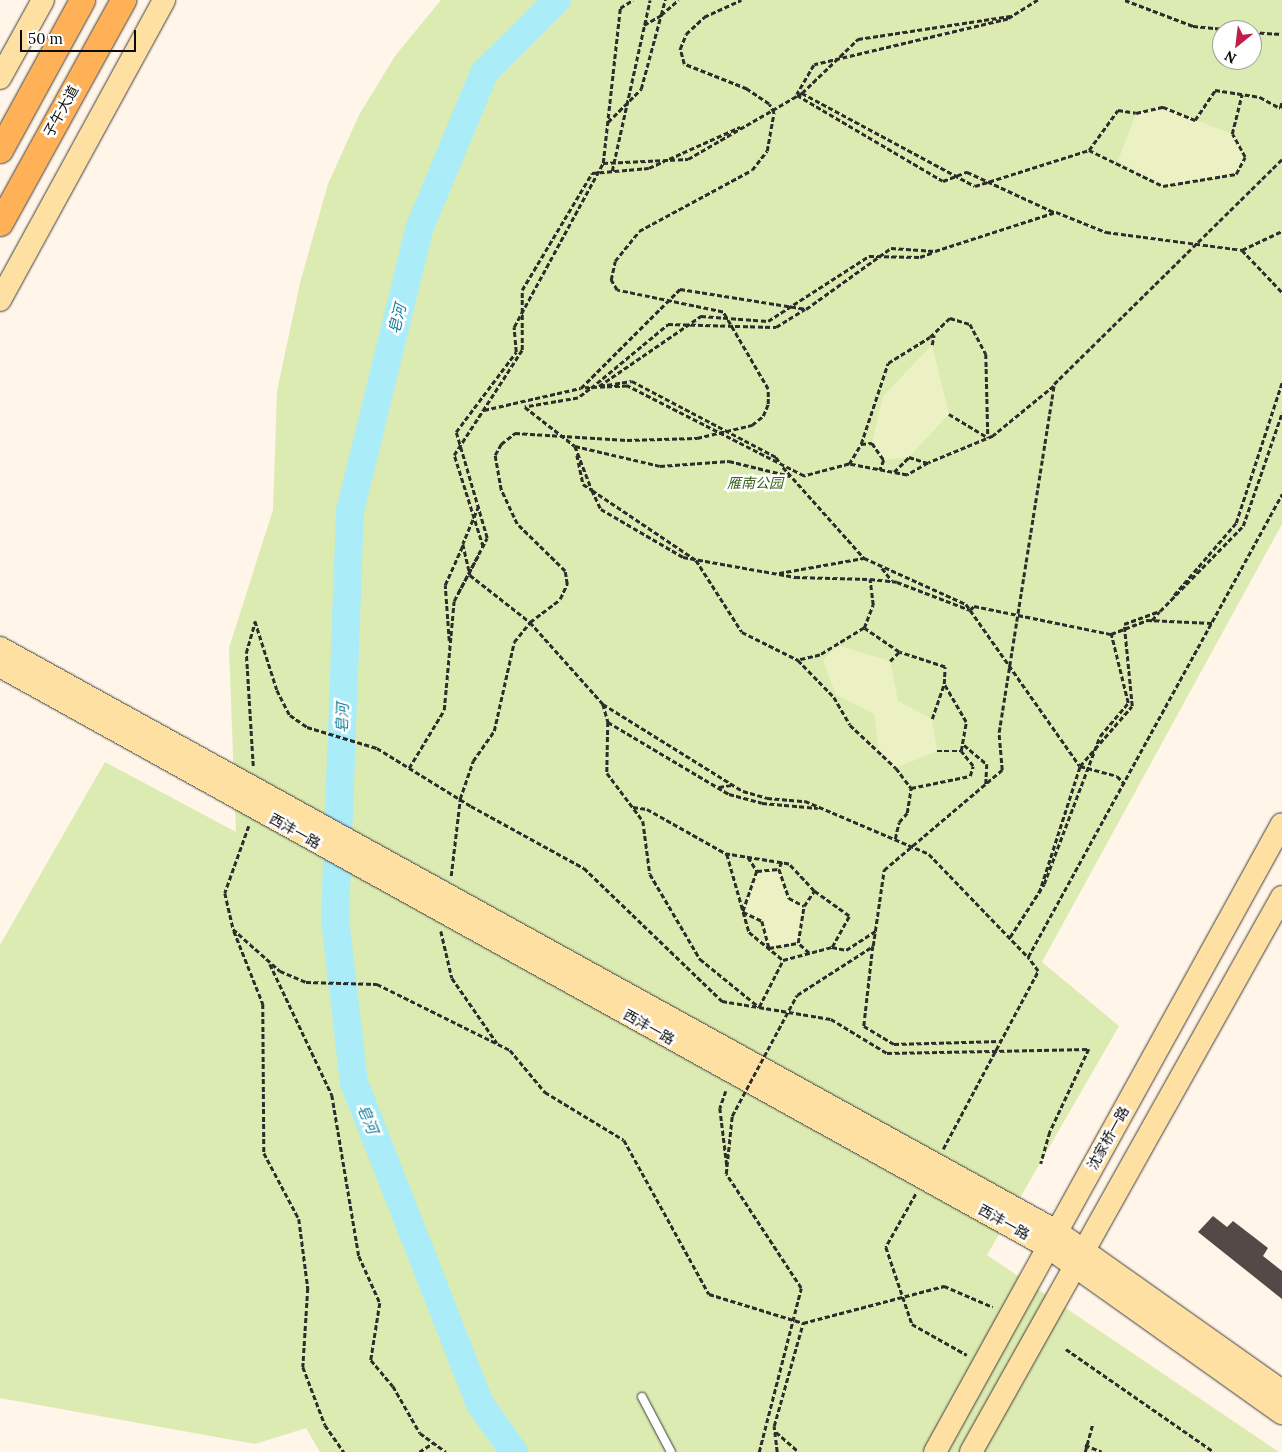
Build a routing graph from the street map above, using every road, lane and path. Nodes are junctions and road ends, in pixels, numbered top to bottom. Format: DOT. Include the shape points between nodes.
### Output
graph roads {
  1 [pos="43,0"];
  2 [pos="82,0"];
  3 [pos="123,0"];
  4 [pos="164,0"];
  5 [pos="632,0"];
  6 [pos="650,0"];
  7 [pos="665,0"];
  8 [pos="678,0"];
  9 [pos="741,0"];
  10 [pos="1038,0"];
  11 [pos="1125,0"];
  12 [pos="661,15"];
  13 [pos="1013,16"];
  14 [pos="644,25"];
  15 [pos="1212,28"];
  16 [pos="1262,33"];
  17 [pos="1282,34"];
  18 [pos="833,61"];
  19 [pos="0,78"];
  20 [pos="802,92"];
  21 [pos="1242,94"];
  22 [pos="797,95"];
  23 [pos="1282,101"];
  24 [pos="627,102"];
  25 [pos="1281,108"];
  26 [pos="772,110"];
  27 [pos="752,121"];
  28 [pos="608,123"];
  29 [pos="0,150"];
  30 [pos="1090,150"];
  31 [pos="1282,159"];
  32 [pos="667,160"];
  33 [pos="614,162"];
  34 [pos="603,163"];
  35 [pos="612,171"];
  36 [pos="598,172"];
  37 [pos="956,176"];
  38 [pos="987,182"];
  39 [pos="1056,212"];
  40 [pos="0,223"];
  41 [pos="1282,231"];
  42 [pos="1242,250"];
  43 [pos="935,251"];
  44 [pos="882,255"];
  45 [pos="1282,292"];
  46 [pos="0,300"];
  47 [pos="668,302"];
  48 [pos="789,306"];
  49 [pos="806,309"];
  50 [pos="522,311"];
  51 [pos="726,319"];
  52 [pos="688,325"];
  53 [pos="730,327"];
  54 [pos="934,333"];
  55 [pos="932,345"];
  56 [pos="1282,382"];
  57 [pos="1054,386"];
  58 [pos="597,387"];
  59 [pos="580,388"];
  60 [pos="591,388"];
  61 [pos="520,402"];
  62 [pos="525,407"];
  63 [pos="484,410"];
  64 [pos="1282,413"];
  65 [pos="949,414"];
  66 [pos="728,431"];
  67 [pos="720,434"];
  68 [pos="560,435"];
  69 [pos="988,438"];
  70 [pos="861,444"];
  71 [pos="460,446"];
  72 [pos="575,446"];
  73 [pos="928,463"];
  74 [pos="780,464"];
  75 [pos="849,464"];
  76 [pos="880,470"];
  77 [pos="894,473"];
  78 [pos="790,476"];
  79 [pos="592,490"];
  80 [pos="1282,494"];
  81 [pos="479,505"];
  82 [pos="474,518"];
  83 [pos="463,544"];
  84 [pos="483,547"];
  85 [pos="864,558"];
  86 [pos="696,560"];
  87 [pos="881,566"];
  88 [pos="468,568"];
  89 [pos="775,574"];
  90 [pos="470,575"];
  91 [pos="870,579"];
  92 [pos="892,582"];
  93 [pos="454,601"];
  94 [pos="970,610"];
  95 [pos="1160,611"];
  96 [pos="1152,620"];
  97 [pos="530,622"];
  98 [pos="1212,623"];
  99 [pos="864,628"];
  100 [pos="1123,629"];
  101 [pos="1111,634"];
  102 [pos="0,648"];
  103 [pos="450,650"];
  104 [pos="898,652"];
  105 [pos="798,660"];
  106 [pos="890,661"];
  107 [pos="0,666"];
  108 [pos="944,684"];
  109 [pos="603,704"];
  110 [pos="1128,704"];
  111 [pos="1132,706"];
  112 [pos="932,719"];
  113 [pos="608,722"];
  114 [pos="964,745"];
  115 [pos="1096,749"];
  116 [pos="937,751"];
  117 [pos="961,751"];
  118 [pos="1080,766"];
  119 [pos="409,768"];
  120 [pos="1089,768"];
  121 [pos="986,784"];
  122 [pos="1125,784"];
  123 [pos="732,785"];
  124 [pos="717,787"];
  125 [pos="911,788"];
  126 [pos="460,799"];
  127 [pos="260,802"];
  128 [pos="632,807"];
  129 [pos="819,808"];
  130 [pos="1282,824"];
  131 [pos="896,839"];
  132 [pos="727,854"];
  133 [pos="748,857"];
  134 [pos="782,862"];
  135 [pos="779,869"];
  136 [pos="757,871"];
  137 [pos="814,891"];
  138 [pos="1039,893"];
  139 [pos="1282,897"];
  140 [pos="446,905"];
  141 [pos="804,906"];
  142 [pos="743,912"];
  143 [pos="233,929"];
  144 [pos="875,931"];
  145 [pos="1010,937"];
  146 [pos="798,943"];
  147 [pos="873,946"];
  148 [pos="832,947"];
  149 [pos="769,948"];
  150 [pos="808,953"];
  151 [pos="1028,957"];
  152 [pos="783,960"];
  153 [pos="269,961"];
  154 [pos="759,1007"];
  155 [pos="1001,1041"];
  156 [pos="497,1044"];
  157 [pos="995,1052"];
  158 [pos="734,1073"];
  159 [pos="1041,1164"];
  160 [pos="727,1166"];
  161 [pos="930,1171"];
  162 [pos="1052,1239"];
  163 [pos="1079,1259"];
  164 [pos="903,1297"];
  165 [pos="1011,1315"];
  166 [pos="803,1323"];
  167 [pos="1066,1349"];
  168 [pos="984,1364"];
  169 [pos="1282,1391"];
  170 [pos="642,1397"];
  171 [pos="1282,1413"];
  172 [pos="1093,1423"];
  173 [pos="775,1431"];
  174 [pos="433,1443"];
  175 [pos="1085,1445"];
  176 [pos="344,1452"];
  177 [pos="419,1452"];
  178 [pos="446,1452"];
  179 [pos="671,1452"];
  180 [pos="759,1452"];
  181 [pos="777,1452"];
  182 [pos="800,1452"];
  183 [pos="935,1452"];
  184 [pos="971,1452"];
  185 [pos="1085,1452"];
  186 [pos="1102,1452"];
  187 [pos="1214,1452"];
  1 -- 19 [label="main road"];
  2 -- 29 [label="main road"];
  3 -- 40 [label="main road, 子午大道"];
  4 -- 46 [label="main road"];
  5 -- 28 [label="path" via="620,8"];
  6 -- 14 [label="path"];
  7 -- 12 [label="path"];
  8 -- 12 [label="path"];
  9 -- 26 [label="path" via="704,17 686,34 680,50 684,64 747,89 769,104"];
  10 -- 13 [label="path"];
  11 -- 15 [label="path" via="1193,26"];
  12 -- 14 [label="path"];
  12 -- 24 [label="path" via="641,89"];
  13 -- 18 [label="path"];
  13 -- 18 [label="path" via="858,39"];
  14 -- 24 [label="path"];
  16 -- 17 [label="path"];
  18 -- 20 [label="path"];
  18 -- 22 [label="path" via="814,65"];
  20 -- 22 [label="path"];
  20 -- 37 [label="path"];
  21 -- 25 [label="path" via="1260,97"];
  21 -- 30 [label="path" via="1215,90 1195,120 1163,108 1136,113 1118,110"];
  21 -- 30 [label="path" via="1232,134 1245,157 1236,174 1164,186"];
  22 -- 26 [label="path"];
  22 -- 37 [label="path" via="943,181"];
  23 -- 25 [label="path"];
  24 -- 28 [label="path"];
  24 -- 33 [label="path"];
  26 -- 27 [label="path"];
  26 -- 47 [label="path" via="772,131 767,151 752,170 639,230 615,261 611,280 617,290"];
  27 -- 32 [label="path"];
  27 -- 32 [label="path" via="688,159"];
  28 -- 34 [label="path"];
  30 -- 38 [label="path"];
  31 -- 57 [label="path, bridge"];
  32 -- 33 [label="path"];
  32 -- 35 [label="path" via="648,168"];
  33 -- 34 [label="path"];
  33 -- 35 [label="path"];
  34 -- 36 [label="path"];
  35 -- 36 [label="path"];
  36 -- 50 [label="path"];
  36 -- 50 [label="path" via="592,173 522,290"];
  37 -- 38 [label="path" via="967,172"];
  37 -- 38 [label="path" via="975,186"];
  38 -- 39 [label="path"];
  39 -- 42 [label="path" via="1106,232"];
  39 -- 43 [label="path"];
  41 -- 42 [label="path"];
  42 -- 45 [label="path"];
  43 -- 44 [label="path" via="920,257"];
  43 -- 44 [label="path" via="891,248"];
  44 -- 48 [label="path" via="869,256"];
  44 -- 49 [label="path"];
  47 -- 48 [label="path" via="680,289"];
  47 -- 51 [label="path" via="723,312"];
  47 -- 59 [label="path"];
  48 -- 49 [label="path"];
  48 -- 51 [label="path" via="768,321"];
  49 -- 53 [label="path" via="776,327"];
  50 -- 63 [label="path" via="522,350"];
  50 -- 71 [label="path" via="514,327 516,352 456,432"];
  51 -- 52 [label="path" via="701,316"];
  51 -- 53 [label="path"];
  52 -- 53 [label="path"];
  52 -- 58 [label="path"];
  52 -- 60 [label="path" via="668,324"];
  53 -- 66 [label="path" via="768,389 768,404 763,416 752,425"];
  54 -- 55 [label="path"];
  54 -- 69 [label="path" via="950,318 970,324 986,354"];
  54 -- 70 [label="path" via="888,363 882,395"];
  56 -- 95 [label="path" via="1236,523"];
  57 -- 69 [label="path"];
  57 -- 121 [label="path, bridge" via="999,732 1002,770"];
  58 -- 60 [label="path"];
  58 -- 66 [label="path" via="632,381"];
  59 -- 60 [label="path"];
  59 -- 61 [label="path"];
  60 -- 62 [label="path" via="578,398"];
  60 -- 67 [label="path" via="627,386"];
  61 -- 62 [label="path"];
  61 -- 63 [label="path"];
  62 -- 68 [label="path"];
  63 -- 71 [label="path"];
  64 -- 95 [label="path" via="1242,526"];
  65 -- 69 [label="path" via="980,430"];
  66 -- 67 [label="path"];
  66 -- 74 [label="path" via="776,457"];
  67 -- 68 [label="path" via="697,438 627,440"];
  67 -- 74 [label="path"];
  68 -- 72 [label="path"];
  68 -- 97 [label="path" via="515,433 501,444 496,455 501,490 517,524 565,571 568,584 560,599"];
  69 -- 73 [label="path"];
  70 -- 75 [label="path"];
  70 -- 76 [label="path" via="872,443 884,460"];
  71 -- 81 [label="path"];
  71 -- 82 [label="path" via="454,456"];
  72 -- 78 [label="path" via="660,466 728,461"];
  72 -- 79 [label="path"];
  72 -- 79 [label="path" via="583,484"];
  73 -- 77 [label="path" via="907,475"];
  73 -- 77 [label="path" via="908,457"];
  74 -- 75 [label="path" via="804,476"];
  74 -- 78 [label="path"];
  75 -- 76 [label="path"];
  76 -- 77 [label="path"];
  78 -- 85 [label="path"];
  79 -- 86 [label="path"];
  79 -- 86 [label="path" via="601,509 682,557"];
  80 -- 98 [label="path"];
  81 -- 82 [label="path"];
  81 -- 84 [label="path" via="487,538"];
  82 -- 83 [label="path"];
  82 -- 84 [label="path"];
  83 -- 88 [label="path"];
  83 -- 103 [label="path" via="445,585"];
  84 -- 88 [label="path"];
  84 -- 90 [label="path"];
  85 -- 87 [label="path"];
  85 -- 89 [label="path"];
  86 -- 89 [label="path"];
  86 -- 105 [label="path" via="742,632"];
  87 -- 92 [label="path"];
  87 -- 94 [label="path" via="966,604"];
  88 -- 90 [label="path"];
  88 -- 93 [label="path"];
  89 -- 91 [label="path"];
  90 -- 93 [label="path"];
  90 -- 97 [label="path"];
  91 -- 92 [label="path"];
  91 -- 99 [label="path" via="873,605"];
  92 -- 94 [label="path"];
  93 -- 103 [label="path"];
  94 -- 101 [label="path" via="974,606"];
  94 -- 118 [label="path"];
  95 -- 96 [label="path"];
  95 -- 100 [label="path" via="1124,624"];
  96 -- 98 [label="path"];
  96 -- 100 [label="path"];
  97 -- 109 [label="path"];
  97 -- 126 [label="path" via="514,642 494,731 473,761"];
  98 -- 122 [label="path"];
  99 -- 104 [label="path"];
  99 -- 105 [label="path" via="820,655"];
  100 -- 101 [label="path"];
  100 -- 111 [label="path"];
  101 -- 110 [label="path"];
  102 -- 127 [label="main road, 西沣一路"];
  103 -- 119 [label="path" via="444,710"];
  104 -- 106 [label="path"];
  104 -- 108 [label="path" via="945,666"];
  105 -- 125 [label="path" via="834,697 850,725 896,768"];
  107 -- 127 [label="main road, 西沣一路"];
  108 -- 112 [label="path"];
  108 -- 114 [label="path" via="966,722"];
  109 -- 113 [label="path"];
  109 -- 123 [label="path"];
  110 -- 111 [label="path"];
  110 -- 115 [label="path" via="1100,736"];
  111 -- 115 [label="path"];
  113 -- 124 [label="path"];
  113 -- 128 [label="path" via="608,773"];
  114 -- 117 [label="path"];
  114 -- 121 [label="path" via="987,764"];
  115 -- 118 [label="path"];
  115 -- 120 [label="path"];
  116 -- 117 [label="path"];
  117 -- 125 [label="path" via="974,766 970,776"];
  118 -- 120 [label="path"];
  118 -- 138 [label="path"];
  119 -- 126 [label="path"];
  119 -- 127 [label="path" via="377,748 307,727 290,715 277,690 256,622 246,653"];
  120 -- 122 [label="path" via="1117,776"];
  120 -- 138 [label="path"];
  121 -- 144 [label="path, bridge" via="884,870"];
  122 -- 151 [label="path"];
  123 -- 124 [label="path"];
  123 -- 129 [label="path" via="767,798 805,801"];
  124 -- 129 [label="path" via="762,803"];
  125 -- 131 [label="path" via="907,812 898,822"];
  126 -- 140 [label="path"];
  126 -- 154 [label="path" via="584,868 722,1001"];
  127 -- 140 [label="main road, 西沣一路"];
  127 -- 143 [label="path" via="232,867 225,893"];
  128 -- 132 [label="path" via="647,809"];
  128 -- 154 [label="path" via="643,821 650,874 700,959"];
  129 -- 131 [label="path"];
  130 -- 162 [label="main road, 沈家桥一路"];
  131 -- 145 [label="path" via="928,854"];
  132 -- 133 [label="path"];
  132 -- 142 [label="path"];
  133 -- 134 [label="path"];
  133 -- 136 [label="path"];
  134 -- 135 [label="path"];
  134 -- 137 [label="path" via="789,864"];
  135 -- 136 [label="path"];
  135 -- 141 [label="path" via="790,898"];
  136 -- 142 [label="path"];
  137 -- 141 [label="path"];
  137 -- 148 [label="path" via="849,916"];
  138 -- 145 [label="path"];
  139 -- 163 [label="main road"];
  140 -- 156 [label="path" via="441,935 452,978"];
  140 -- 158 [label="main road, 西沣一路"];
  140 -- 161 [label="main road, 西沣一路"];
  141 -- 146 [label="path"];
  142 -- 149 [label="path" via="749,932"];
  142 -- 149 [label="path" via="762,921"];
  143 -- 153 [label="path"];
  143 -- 176 [label="path" via="263,1004 264,1153 299,1219 308,1288 303,1367 325,1425"];
  144 -- 147 [label="path, bridge"];
  144 -- 148 [label="path" via="846,950"];
  145 -- 151 [label="path"];
  146 -- 149 [label="path"];
  146 -- 150 [label="path"];
  147 -- 155 [label="path" via="864,1026 894,1044"];
  147 -- 160 [label="path, bridge" via="797,995 732,1116"];
  148 -- 150 [label="path"];
  149 -- 152 [label="path"];
  150 -- 152 [label="path"];
  151 -- 155 [label="path" via="1038,971"];
  152 -- 154 [label="path"];
  153 -- 156 [label="path" via="280,971 306,982 377,984"];
  153 -- 174 [label="path" via="332,1095 359,1256 380,1302 371,1360 392,1386 420,1433"];
  154 -- 157 [label="path" via="831,1019 887,1053"];
  155 -- 157 [label="path"];
  156 -- 166 [label="path" via="510,1050 545,1092 624,1140 709,1294"];
  157 -- 159 [label="path" via="1089,1049 1050,1132"];
  157 -- 161 [label="path"];
  158 -- 160 [label="path, bridge" via="720,1108"];
  158 -- 161 [label="main road, 西沣一路"];
  160 -- 180 [label="path, bridge" via="726,1174 801,1288"];
  161 -- 162 [label="main road, 西沣一路"];
  161 -- 164 [label="path" via="886,1247"];
  162 -- 163 [label="main road, 西沣一路"];
  162 -- 165 [label="main road, 沈家桥一路"];
  163 -- 169 [label="main road, 西沣一路"];
  163 -- 171 [label="main road, 西沣一路"];
  163 -- 184 [label="main road"];
  164 -- 165 [label="path" via="944,1286"];
  164 -- 166 [label="path"];
  164 -- 168 [label="path" via="912,1324"];
  165 -- 168 [label="main road, 沈家桥一路"];
  166 -- 173 [label="path"];
  167 -- 187 [label="path"];
  168 -- 183 [label="main road, 沈家桥一路"];
  170 -- 179 [label="lane"];
  172 -- 175 [label="path"];
  173 -- 181 [label="path"];
  173 -- 182 [label="path"];
  174 -- 177 [label="path"];
  174 -- 178 [label="path"];
  175 -- 185 [label="path"];
  175 -- 186 [label="path"];
}
